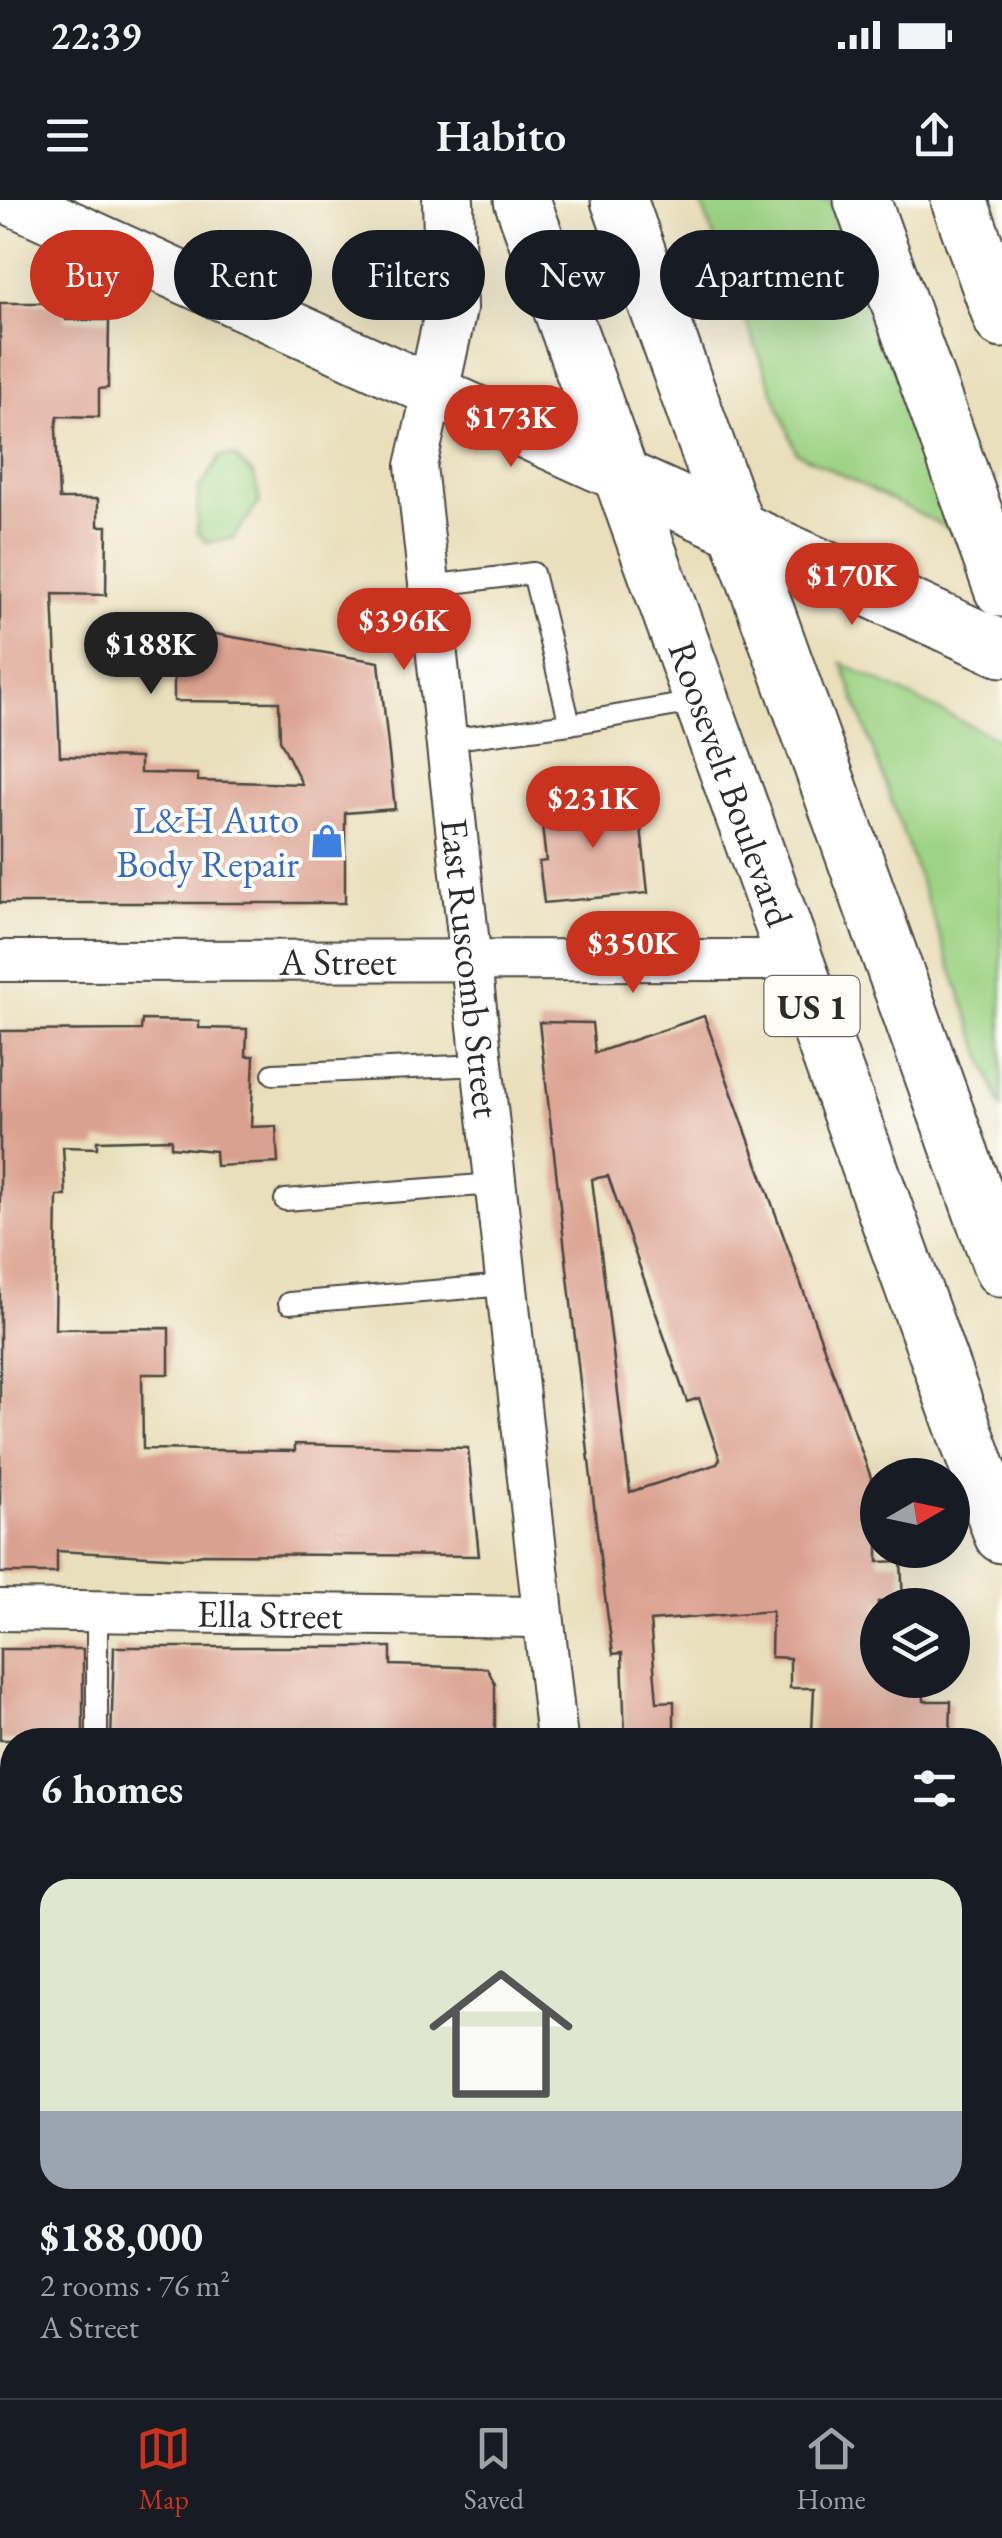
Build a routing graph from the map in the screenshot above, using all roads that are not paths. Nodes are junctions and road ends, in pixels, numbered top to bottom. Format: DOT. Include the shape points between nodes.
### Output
graph roads {
  1 [pos="12,200"];
  2 [pos="448,200"];
  3 [pos="522,200"];
  4 [pos="619,200"];
  5 [pos="862,200"];
  6 [pos="959,200"];
  7 [pos="1002,320"];
  8 [pos="432,391"];
  9 [pos="622,477"];
  10 [pos="737,529"];
  11 [pos="429,586"];
  12 [pos="1002,589"];
  13 [pos="1002,649"];
  14 [pos="702,701"];
  15 [pos="570,724"];
  16 [pos="446,740"];
  17 [pos="795,960"];
  18 [pos="0,961"];
  19 [pos="470,962"];
  20 [pos="482,1065"];
  21 [pos="273,1074"];
  22 [pos="495,1184"];
  23 [pos="286,1200"];
  24 [pos="1002,1269"];
  25 [pos="506,1285"];
  26 [pos="288,1303"];
  27 [pos="1002,1535"];
  28 [pos="0,1610"];
  29 [pos="97,1612"];
  30 [pos="542,1617"];
  31 [pos="97,1728"];
  32 [pos="555,1728"];
  1 -- 8 [label="street"];
  2 -- 8 [label="street, East Ruscomb Street" via="451,309"];
  3 -- 9 [label="main road, Roosevelt Boulevard / US 1"];
  4 -- 10 [label="main road, US 1"];
  5 -- 12 [label="main road"];
  6 -- 7 [label="main road"];
  8 -- 9 [label="street"];
  8 -- 11 [label="street, East Ruscomb Street" via="416,466"];
  9 -- 10 [label="main road"];
  9 -- 14 [label="main road, Roosevelt Boulevard / US 1"];
  10 -- 13 [label="main road"];
  10 -- 24 [label="main road, US 1"];
  11 -- 15 [label="lane" via="533,573"];
  11 -- 16 [label="street, East Ruscomb Street"];
  14 -- 15 [label="lane"];
  14 -- 17 [label="main road, Roosevelt Boulevard / US 1"];
  15 -- 16 [label="lane"];
  16 -- 19 [label="street, East Ruscomb Street"];
  17 -- 19 [label="street, A Street"];
  17 -- 27 [label="main road, Roosevelt Boulevard / US 1"];
  18 -- 19 [label="street, A Street"];
  19 -- 20 [label="street, East Ruscomb Street"];
  20 -- 21 [label="lane"];
  20 -- 22 [label="street, East Ruscomb Street"];
  22 -- 23 [label="lane"];
  22 -- 25 [label="street, East Ruscomb Street"];
  25 -- 26 [label="lane"];
  25 -- 30 [label="street, East Ruscomb Street"];
  28 -- 29 [label="street, Ella Street"];
  29 -- 30 [label="street, Ella Street"];
  29 -- 31 [label="lane"];
  30 -- 32 [label="street, East Ruscomb Street"];
}
